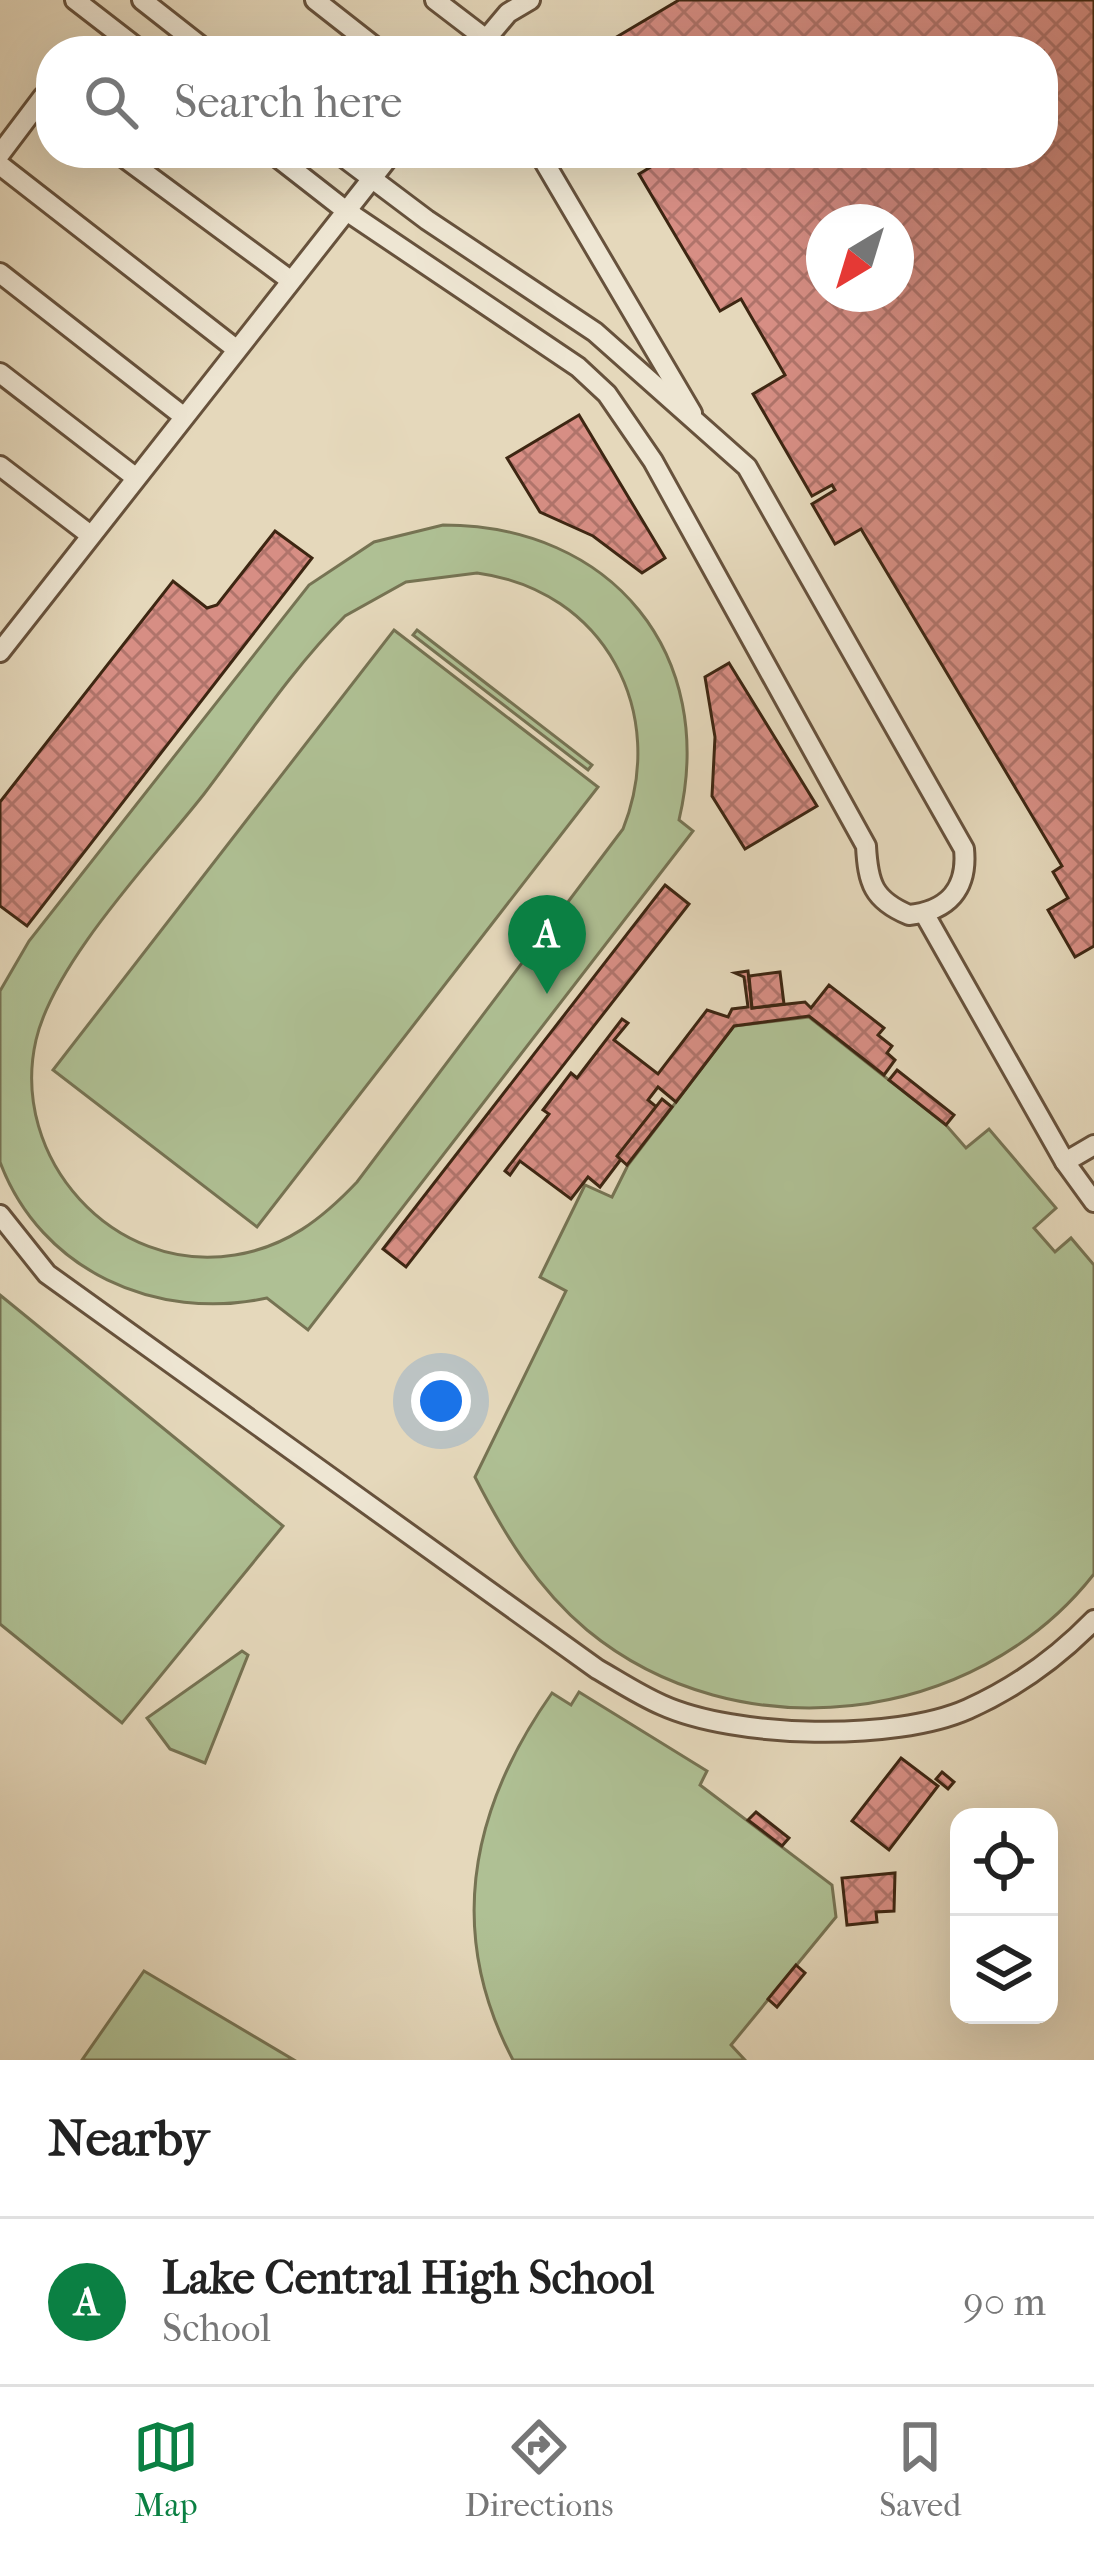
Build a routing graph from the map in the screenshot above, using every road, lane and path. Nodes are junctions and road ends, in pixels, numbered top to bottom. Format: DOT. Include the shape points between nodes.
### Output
graph roads {
  1 [pos="75,0"];
  2 [pos="142,0"];
  3 [pos="315,0"];
  4 [pos="435,0"];
  5 [pos="530,0"];
  6 [pos="122,36"];
  7 [pos="189,36"];
  8 [pos="361,36"];
  9 [pos="469,36"];
  10 [pos="490,36"];
  11 [pos="36,106"];
  12 [pos="0,154"];
  13 [pos="0,165"];
  14 [pos="138,168"];
  15 [pos="291,168"];
  16 [pos="358,168"];
  17 [pos="379,168"];
  18 [pos="547,168"];
  19 [pos="371,178"];
  20 [pos="345,210"];
  21 [pos="0,273"];
  22 [pos="290,280"];
  23 [pos="236,349"];
  24 [pos="0,373"];
  25 [pos="183,416"];
  26 [pos="704,433"];
  27 [pos="0,466"];
  28 [pos="135,477"];
  29 [pos="89,534"];
  30 [pos="0,652"];
  31 [pos="924,913"];
  32 [pos="1094,1145"];
  33 [pos="1065,1162"];
  34 [pos="1094,1202"];
  35 [pos="0,1215"];
  36 [pos="1094,1620"];
  1 -- 6 [label="lane"];
  2 -- 7 [label="lane"];
  3 -- 8 [label="lane"];
  4 -- 9 [label="lane"];
  5 -- 10 [label="lane"];
  11 -- 12 [label="lane"];
  13 -- 23 [label="lane"];
  14 -- 22 [label="lane"];
  15 -- 20 [label="lane"];
  16 -- 19 [label="lane"];
  17 -- 19 [label="lane"];
  18 -- 26 [label="lane"];
  19 -- 20 [label="lane"];
  19 -- 26 [label="lane" via="595,332"];
  20 -- 22 [label="lane"];
  20 -- 31 [label="lane" via="607,394 653,461 866,846 877,898 909,915"];
  21 -- 25 [label="lane"];
  22 -- 23 [label="lane"];
  23 -- 25 [label="lane"];
  24 -- 28 [label="lane"];
  25 -- 28 [label="lane"];
  26 -- 31 [label="lane" via="747,467 964,849 955,896"];
  27 -- 29 [label="lane"];
  28 -- 29 [label="lane"];
  29 -- 30 [label="lane"];
  31 -- 33 [label="lane"];
  32 -- 33 [label="lane"];
  33 -- 34 [label="lane"];
  35 -- 36 [label="lane" via="47,1274 597,1669 664,1706 748,1727 851,1733 964,1711 1055,1661"];
}
